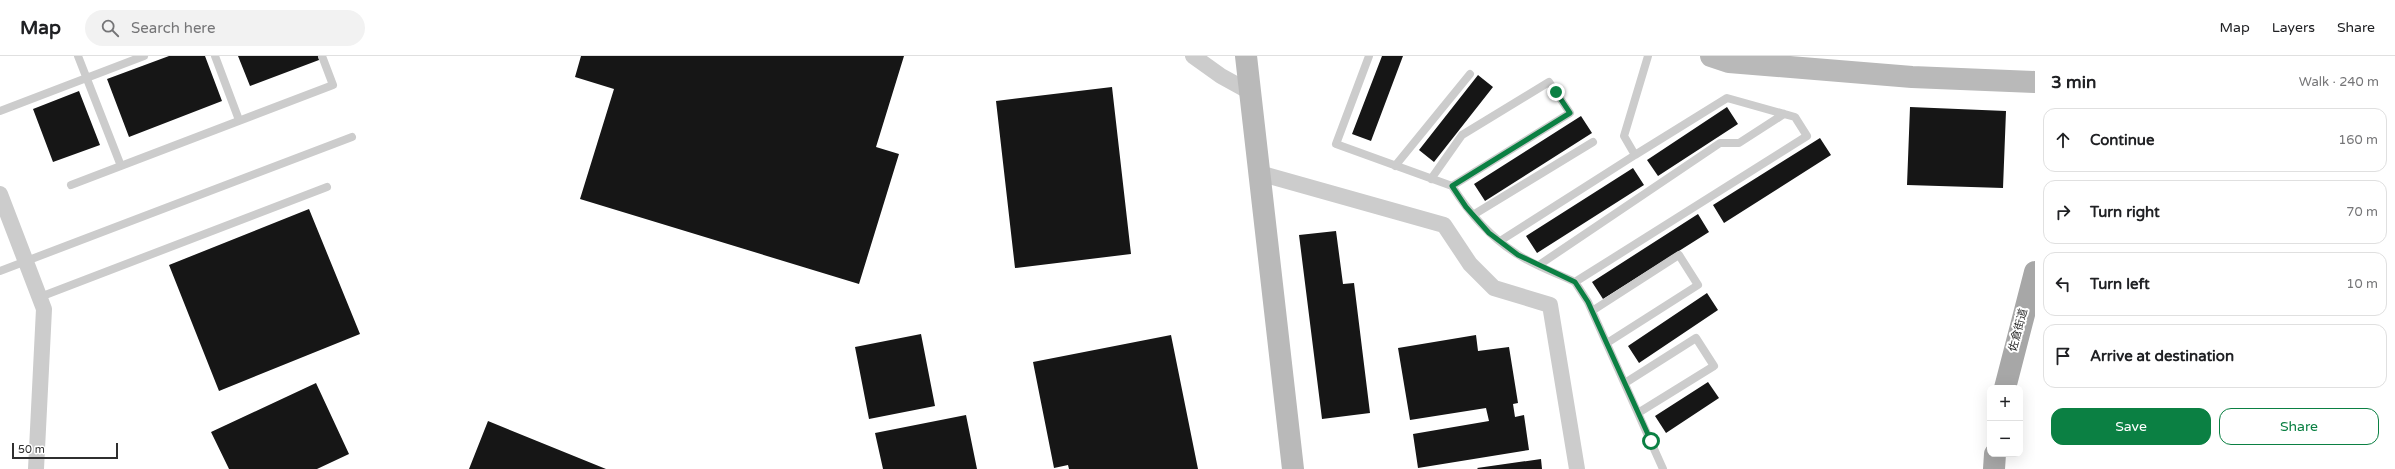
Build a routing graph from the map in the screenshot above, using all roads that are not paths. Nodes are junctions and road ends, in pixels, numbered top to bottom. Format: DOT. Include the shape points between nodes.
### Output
graph roads {
  1 [pos="78,56"];
  2 [pos="144,56"];
  3 [pos="215,56"];
  4 [pos="322,56"];
  5 [pos="1193,56"];
  6 [pos="1246,56"];
  7 [pos="1369,56"];
  8 [pos="1648,56"];
  9 [pos="1711,56"];
  10 [pos="1470,74"];
  11 [pos="87,78"];
  12 [pos="2035,82"];
  13 [pos="1250,92"];
  14 [pos="0,111"];
  15 [pos="1784,114"];
  16 [pos="240,120"];
  17 [pos="352,137"];
  18 [pos="1593,142"];
  19 [pos="1635,155"];
  20 [pos="121,166"];
  21 [pos="1395,166"];
  22 [pos="1259,173"];
  23 [pos="1431,179"];
  24 [pos="71,185"];
  25 [pos="1452,186"];
  26 [pos="327,187"];
  27 [pos="0,194"];
  28 [pos="1473,215"];
  29 [pos="1500,241"];
  30 [pos="26,261"];
  31 [pos="1539,265"];
  32 [pos="0,270"];
  33 [pos="2035,272"];
  34 [pos="1575,282"];
  35 [pos="40,297"];
  36 [pos="1592,311"];
  37 [pos="1607,343"];
  38 [pos="1625,383"];
  39 [pos="2006,385"];
  40 [pos="1638,413"];
  41 [pos="1995,457"];
  42 [pos="36,469"];
  43 [pos="1293,469"];
  44 [pos="1577,469"];
  45 [pos="1663,469"];
  46 [pos="1994,469"];
  1 -- 11 [label="lane"];
  2 -- 11 [label="lane"];
  3 -- 16 [label="lane"];
  4 -- 16 [label="lane" via="333,85"];
  5 -- 13 [label="street"];
  6 -- 13 [label="street"];
  7 -- 21 [label="lane" via="1336,144"];
  8 -- 19 [label="lane" via="1624,136"];
  9 -- 12 [label="street" via="1729,62 1912,77"];
  10 -- 21 [label="lane"];
  11 -- 14 [label="lane"];
  11 -- 20 [label="lane"];
  13 -- 22 [label="street"];
  15 -- 19 [label="lane" via="1726,98"];
  15 -- 31 [label="lane" via="1739,143 1720,143"];
  15 -- 34 [label="lane" via="1795,117 1808,136"];
  16 -- 20 [label="lane"];
  17 -- 30 [label="lane"];
  18 -- 28 [label="lane"];
  19 -- 29 [label="lane"];
  20 -- 24 [label="lane"];
  21 -- 23 [label="lane"];
  22 -- 43 [label="street"];
  22 -- 44 [label="street" via="1444,224 1470,264 1494,288 1550,305"];
  23 -- 25 [label="lane"];
  23 -- 25 [label="lane" via="1462,135 1549,82 1570,113"];
  25 -- 28 [label="lane"];
  26 -- 35 [label="lane"];
  27 -- 30 [label="street"];
  28 -- 29 [label="lane"];
  29 -- 31 [label="lane" via="1518,255"];
  30 -- 32 [label="lane"];
  30 -- 35 [label="street"];
  31 -- 34 [label="lane"];
  33 -- 39 [label="main road, 佐倉街道"];
  34 -- 36 [label="lane"];
  35 -- 42 [label="street" via="44,309"];
  36 -- 37 [label="lane"];
  36 -- 37 [label="lane" via="1679,255 1698,285"];
  37 -- 38 [label="lane"];
  38 -- 40 [label="lane"];
  38 -- 40 [label="lane" via="1696,338 1714,366"];
  40 -- 45 [label="lane"];
  41 -- 46 [label="main road"];
}
